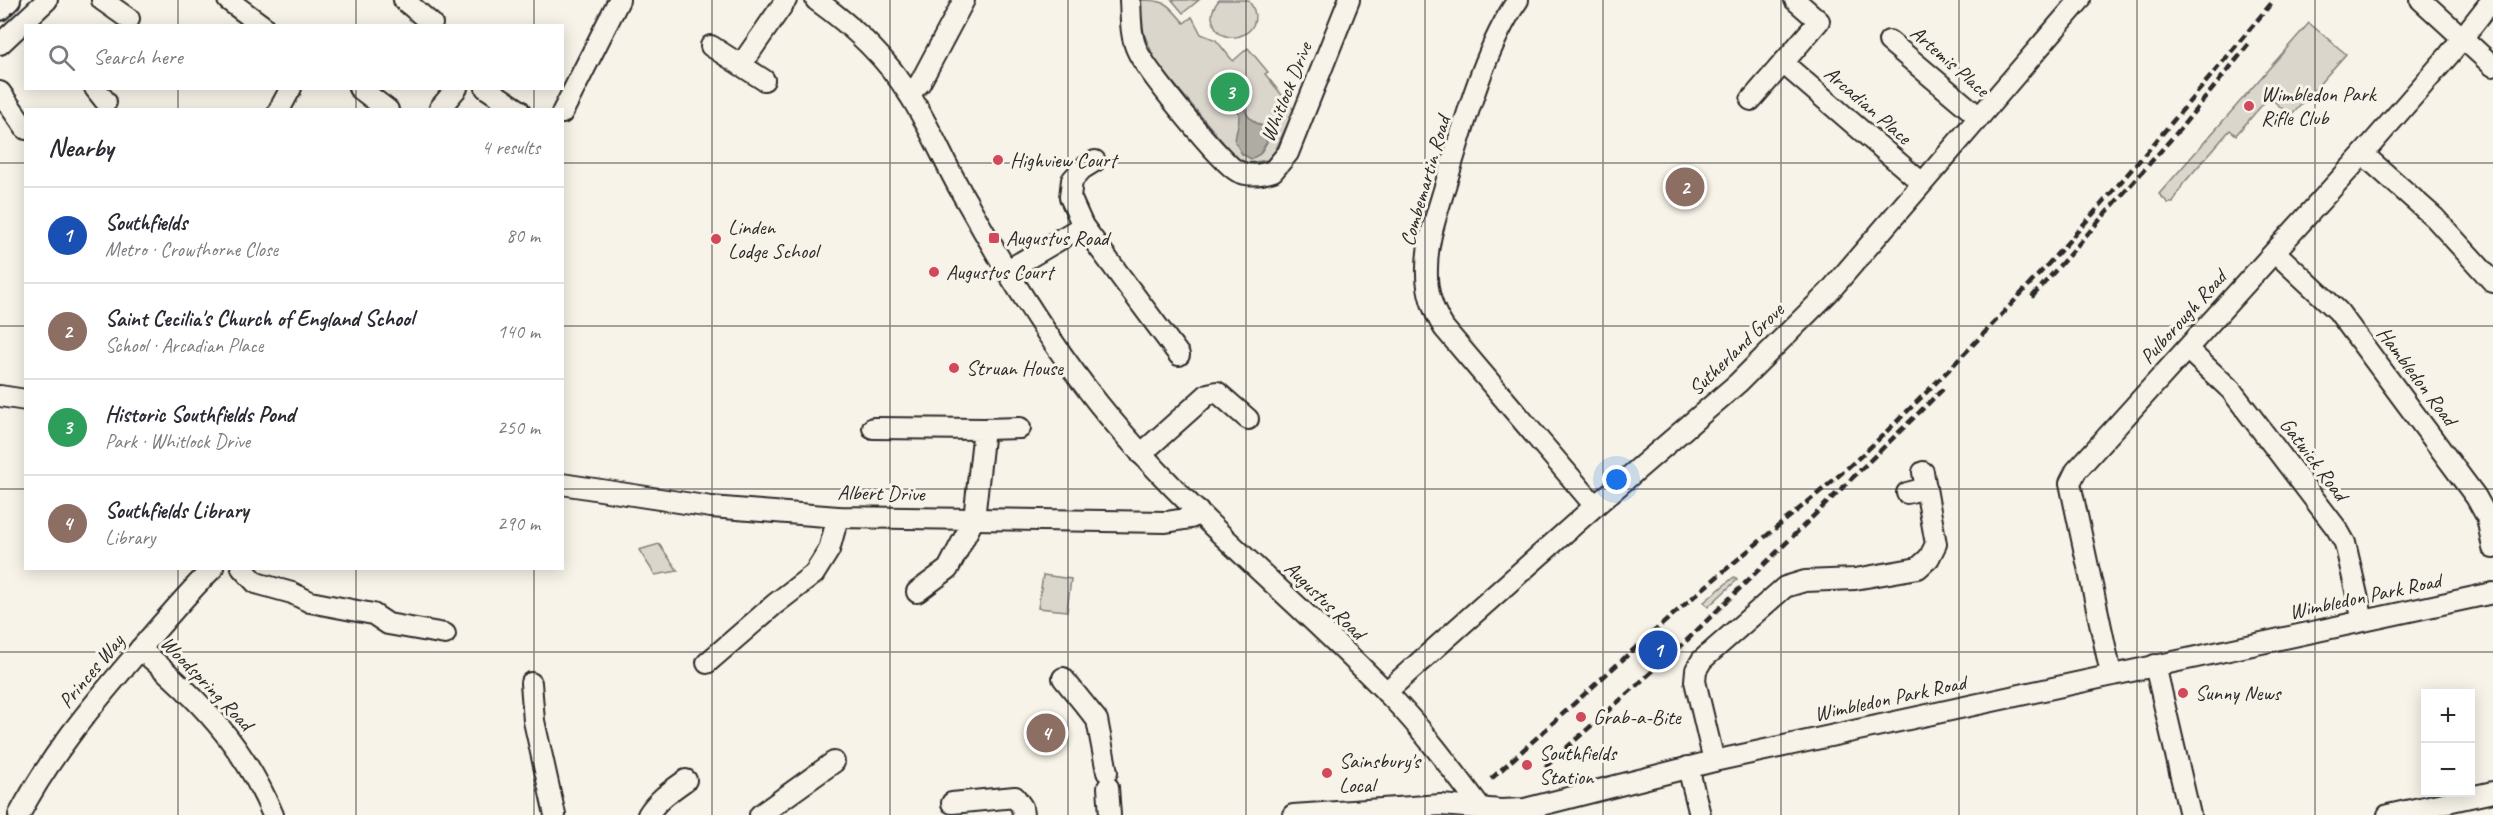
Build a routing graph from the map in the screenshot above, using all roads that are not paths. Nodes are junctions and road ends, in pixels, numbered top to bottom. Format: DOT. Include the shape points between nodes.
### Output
graph roads {
  1 [pos="9,0"];
  2 [pos="47,0"];
  3 [pos="102,0"];
  4 [pos="228,0"];
  5 [pos="404,0"];
  6 [pos="619,0"];
  7 [pos="786,0"];
  8 [pos="964,0"];
  9 [pos="1130,0"];
  10 [pos="1350,0"];
  11 [pos="1518,0"];
  12 [pos="1795,0"];
  13 [pos="2421,0"];
  14 [pos="2492,0"];
  15 [pos="2076,1"];
  16 [pos="824,3"];
  17 [pos="0,10"];
  18 [pos="129,19"];
  19 [pos="37,21"];
  20 [pos="260,24"];
  21 [pos="432,24"];
  22 [pos="24,29"];
  23 [pos="2463,38"];
  24 [pos="1889,41"];
  25 [pos="0,44"];
  26 [pos="711,46"];
  27 [pos="1783,63"];
  28 [pos="741,65"];
  29 [pos="2493,66"];
  30 [pos="764,80"];
  31 [pos="290,90"];
  32 [pos="362,90"];
  33 [pos="455,90"];
  34 [pos="489,90"];
  35 [pos="0,92"];
  36 [pos="909,94"];
  37 [pos="1751,100"];
  38 [pos="280,108"];
  39 [pos="385,108"];
  40 [pos="440,108"];
  41 [pos="516,108"];
  42 [pos="564,109"];
  43 [pos="1979,117"];
  44 [pos="24,126"];
  45 [pos="2363,154"];
  46 [pos="1095,161"];
  47 [pos="1922,183"];
  48 [pos="1083,226"];
  49 [pos="2275,252"];
  50 [pos="1006,271"];
  51 [pos="2493,282"];
  52 [pos="2187,349"];
  53 [pos="1179,356"];
  54 [pos="0,396"];
  55 [pos="24,400"];
  56 [pos="1248,419"];
  57 [pos="873,428"];
  58 [pos="1020,428"];
  59 [pos="984,429"];
  60 [pos="1141,454"];
  61 [pos="564,484"];
  62 [pos="1918,484"];
  63 [pos="1594,506"];
  64 [pos="1198,512"];
  65 [pos="838,517"];
  66 [pos="974,519"];
  67 [pos="2493,548"];
  68 [pos="211,570"];
  69 [pos="244,570"];
  70 [pos="917,592"];
  71 [pos="2493,593"];
  72 [pos="2363,621"];
  73 [pos="445,634"];
  74 [pos="140,649"];
  75 [pos="707,663"];
  76 [pos="2155,665"];
  77 [pos="2112,674"];
  78 [pos="1063,678"];
  79 [pos="531,683"];
  80 [pos="1386,692"];
  81 [pos="1714,761"];
  82 [pos="834,762"];
  83 [pos="1688,767"];
  84 [pos="686,780"];
  85 [pos="2493,792"];
  86 [pos="951,803"];
  87 [pos="2450,809"];
  88 [pos="1484,811"];
  89 [pos="19,815"];
  90 [pos="273,815"];
  91 [pos="555,815"];
  92 [pos="648,815"];
  93 [pos="760,815"];
  94 [pos="1023,815"];
  95 [pos="1110,815"];
  96 [pos="1293,815"];
  97 [pos="1700,815"];
  98 [pos="2190,815"];
  99 [pos="2388,815"];
  1 -- 17 [label="street"];
  2 -- 19 [label="street"];
  3 -- 18 [label="street"];
  4 -- 20 [label="street"];
  5 -- 21 [label="street"];
  6 -- 42 [label="street"];
  7 -- 28 [label="street"];
  8 -- 36 [label="street" via="920,82"];
  9 -- 10 [label="street, Whitlock Drive" via="1133,37 1149,70 1221,157 1236,171 1252,175 1273,171 1288,153"];
  11 -- 63 [label="street, Combemartin Road" via="1489,57 1454,156 1430,238 1427,285 1434,313 1444,328"];
  12 -- 27 [label="street" via="1825,15"];
  13 -- 23 [label="street"];
  14 -- 23 [label="street, Pulborough Road"];
  15 -- 43 [label="street, Sutherland Grove"];
  16 -- 36 [label="street, Augustus Road" via="871,48"];
  22 -- 25 [label="street"];
  23 -- 29 [label="street"];
  23 -- 45 [label="street, Pulborough Road"];
  24 -- 43 [label="street, Artemis Place"];
  26 -- 28 [label="street"];
  27 -- 37 [label="street"];
  27 -- 47 [label="street, Arcadian Place"];
  28 -- 30 [label="street"];
  31 -- 38 [label="street"];
  32 -- 39 [label="street"];
  33 -- 40 [label="street"];
  34 -- 41 [label="street"];
  35 -- 44 [label="street"];
  36 -- 50 [label="street, Augustus Road"];
  43 -- 47 [label="street, Sutherland Grove"];
  45 -- 49 [label="street, Pulborough Road"];
  45 -- 51 [label="street" via="2435,218"];
  46 -- 48 [label="street" via="1072,180 1070,196"];
  47 -- 63 [label="street, Sutherland Grove" via="1829,292 1738,383"];
  48 -- 50 [label="street"];
  48 -- 53 [label="street"];
  49 -- 52 [label="street, Pulborough Road"];
  49 -- 67 [label="street, Hambledon Road" via="2338,311 2476,497 2487,517"];
  50 -- 60 [label="street, Augustus Road" via="1096,401"];
  52 -- 72 [label="street, Gatwick Road" via="2230,390 2337,529 2345,543"];
  52 -- 77 [label="street, Pulborough Road" via="2076,471 2070,483"];
  54 -- 55 [label="street"];
  56 -- 60 [label="street" via="1217,392 1208,394"];
  57 -- 59 [label="street"];
  58 -- 59 [label="street"];
  59 -- 66 [label="street"];
  60 -- 64 [label="street, Augustus Road"];
  61 -- 65 [label="street, Albert Drive" via="711,507"];
  62 -- 81 [label="street" via="1936,544 1918,568 1855,579 1805,581 1785,587 1702,660 1695,681"];
  63 -- 80 [label="street, Sutherland Grove"];
  64 -- 66 [label="street, Albert Drive" via="1191,518 1166,522"];
  64 -- 80 [label="street, Augustus Road"];
  65 -- 66 [label="street, Albert Drive"];
  65 -- 75 [label="street" via="829,550 814,574"];
  66 -- 70 [label="street" via="948,569"];
  68 -- 74 [label="street, Princes Way"];
  69 -- 73 [label="street" via="256,583 310,602 373,614 388,624"];
  71 -- 72 [label="street, Wimbledon Park Road"];
  72 -- 76 [label="street, Wimbledon Park Road"];
  74 -- 89 [label="street, Princes Way" via="49,762"];
  74 -- 90 [label="street, Woodspring Road" via="200,705 236,746 259,782"];
  76 -- 77 [label="street, Wimbledon Park Road"];
  76 -- 98 [label="street"];
  77 -- 81 [label="street, Wimbledon Park Road"];
  78 -- 95 [label="street" via="1097,720"];
  79 -- 91 [label="street" via="534,721"];
  80 -- 88 [label="street, Augustus Road"];
  81 -- 83 [label="street, Wimbledon Park Road"];
  82 -- 93 [label="street"];
  83 -- 88 [label="street, Wimbledon Park Road" via="1525,809"];
  83 -- 97 [label="street"];
  84 -- 92 [label="street"];
  85 -- 87 [label="street"];
  86 -- 94 [label="street" via="1015,797"];
  87 -- 99 [label="street"];
  88 -- 96 [label="street, Wimbledon Park Road" via="1433,805"];
}
